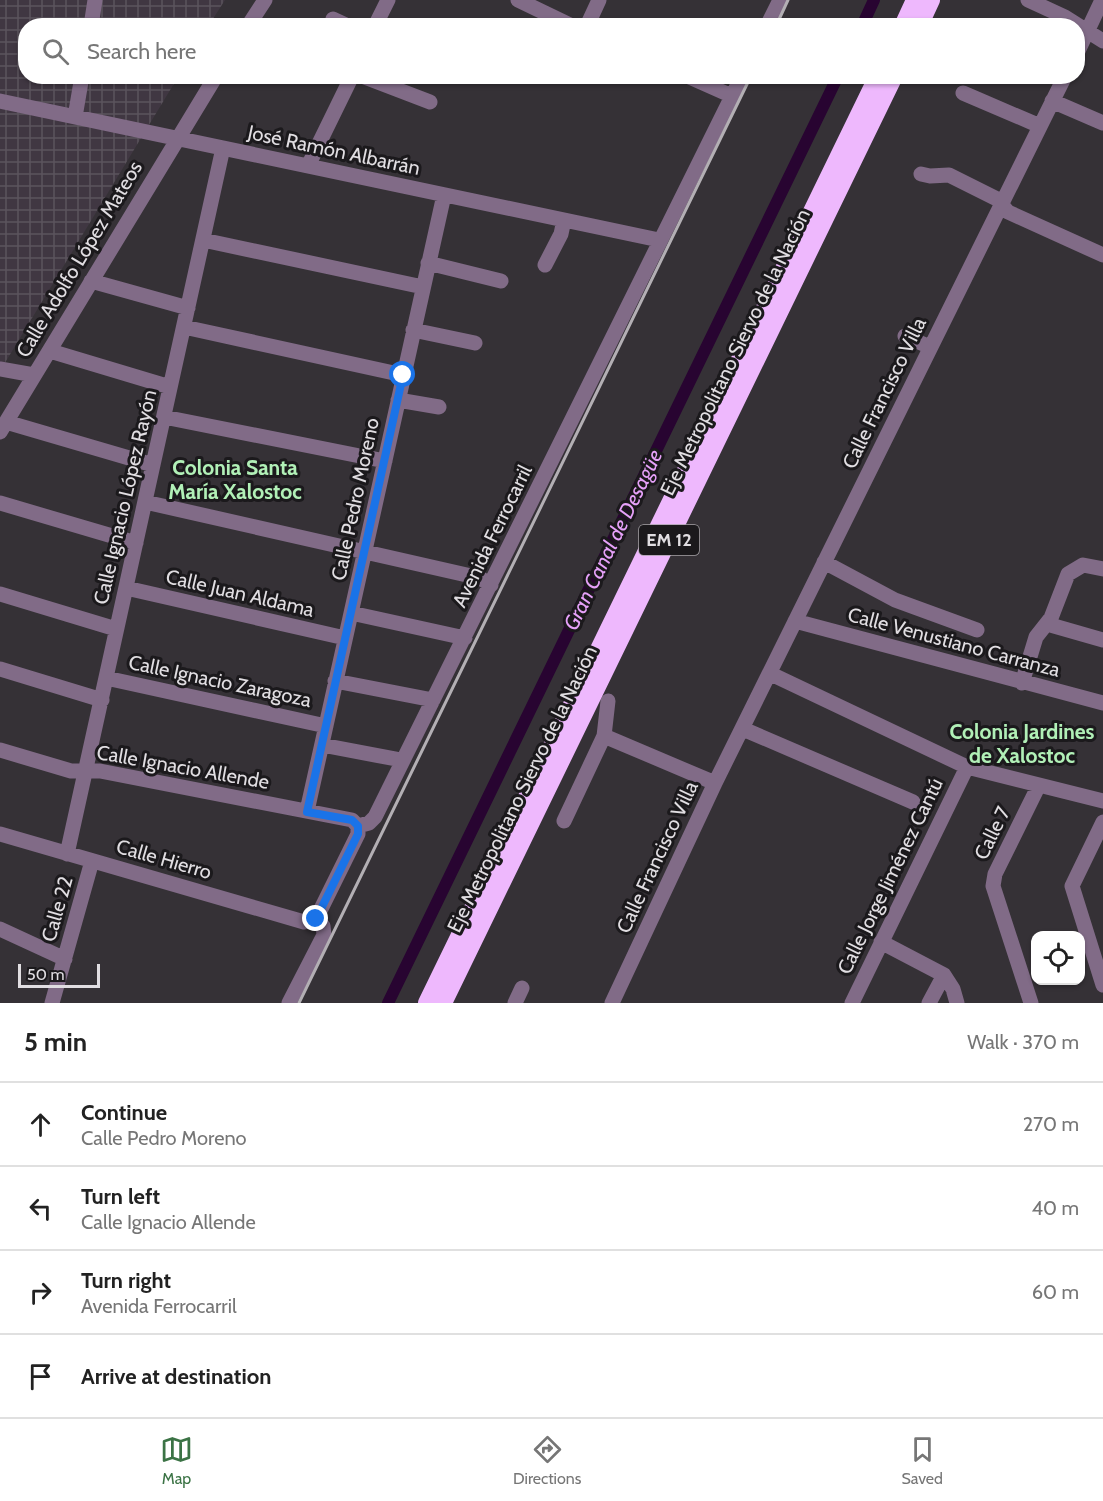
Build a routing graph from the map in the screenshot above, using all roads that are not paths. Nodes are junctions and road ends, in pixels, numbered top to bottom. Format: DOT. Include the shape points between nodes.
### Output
graph roads {
  1 [pos="95,0"];
  2 [pos="265,0"];
  3 [pos="388,0"];
  4 [pos="518,0"];
  5 [pos="599,0"];
  6 [pos="780,0"];
  7 [pos="915,0"];
  8 [pos="931,0"];
  9 [pos="1028,0"];
  10 [pos="1102,0"];
  11 [pos="535,3"];
  12 [pos="92,18"];
  13 [pos="253,18"];
  14 [pos="379,18"];
  15 [pos="559,18"];
  16 [pos="591,18"];
  17 [pos="771,18"];
  18 [pos="907,18"];
  19 [pos="923,18"];
  20 [pos="1067,18"];
  21 [pos="1087,31"];
  22 [pos="1085,35"];
  23 [pos="1103,41"];
  24 [pos="81,84"];
  25 [pos="211,84"];
  26 [pos="348,84"];
  27 [pos="383,84"];
  28 [pos="705,84"];
  29 [pos="738,84"];
  30 [pos="874,84"];
  31 [pos="890,84"];
  32 [pos="1060,84"];
  33 [pos="963,93"];
  34 [pos="732,96"];
  35 [pos="0,101"];
  36 [pos="1052,101"];
  37 [pos="430,102"];
  38 [pos="75,117"];
  39 [pos="1103,123"];
  40 [pos="1040,126"];
  41 [pos="176,139"];
  42 [pos="223,148"];
  43 [pos="308,166"];
  44 [pos="921,174"];
  45 [pos="444,195"];
  46 [pos="1000,204"];
  47 [pos="564,220"];
  48 [pos="203,240"];
  49 [pos="659,240"];
  50 [pos="1103,255"];
  51 [pos="428,263"];
  52 [pos="545,265"];
  53 [pos="91,281"];
  54 [pos="501,281"];
  55 [pos="423,287"];
  56 [pos="188,308"];
  57 [pos="184,327"];
  58 [pos="413,330"];
  59 [pos="905,336"];
  60 [pos="475,343"];
  61 [pos="930,346"];
  62 [pos="50,351"];
  63 [pos="0,369"];
  64 [pos="34,375"];
  65 [pos="403,375"];
  66 [pos="170,387"];
  67 [pos="398,400"];
  68 [pos="439,408"];
  69 [pos="164,417"];
  70 [pos="3,427"];
  71 [pos="385,461"];
  72 [pos="153,465"];
  73 [pos="145,502"];
  74 [pos="0,503"];
  75 [pos="136,543"];
  76 [pos="365,550"];
  77 [pos="824,562"];
  78 [pos="1103,569"];
  79 [pos="491,585"];
  80 [pos="126,588"];
  81 [pos="0,594"];
  82 [pos="351,613"];
  83 [pos="795,621"];
  84 [pos="1047,624"];
  85 [pos="116,629"];
  86 [pos="977,630"];
  87 [pos="345,638"];
  88 [pos="465,638"];
  89 [pos="1103,640"];
  90 [pos="0,669"];
  91 [pos="771,674"];
  92 [pos="106,678"];
  93 [pos="335,681"];
  94 [pos="1022,682"];
  95 [pos="102,700"];
  96 [pos="433,700"];
  97 [pos="609,701"];
  98 [pos="1103,703"];
  99 [pos="326,726"];
  100 [pos="743,729"];
  101 [pos="604,736"];
  102 [pos="322,745"];
  103 [pos="0,750"];
  104 [pos="402,762"];
  105 [pos="967,767"];
  106 [pos="87,771"];
  107 [pos="715,783"];
  108 [pos="1039,784"];
  109 [pos="1103,801"];
  110 [pos="913,802"];
  111 [pos="307,812"];
  112 [pos="564,821"];
  113 [pos="1103,822"];
  114 [pos="358,826"];
  115 [pos="0,834"];
  116 [pos="67,854"];
  117 [pos="92,861"];
  118 [pos="316,919"];
  119 [pos="0,929"];
  120 [pos="881,942"];
  121 [pos="65,959"];
  122 [pos="944,975"];
  123 [pos="1103,985"];
  124 [pos="522,988"];
  125 [pos="52,1003"];
  126 [pos="289,1003"];
  127 [pos="427,1003"];
  128 [pos="443,1003"];
  129 [pos="515,1003"];
  130 [pos="612,1003"];
  131 [pos="852,1003"];
  132 [pos="929,1003"];
  133 [pos="957,1003"];
  134 [pos="1031,1003"];
  1 -- 12 [label="street"];
  2 -- 13 [label="street"];
  3 -- 14 [label="street"];
  4 -- 11 [label="street"];
  5 -- 16 [label="street"];
  6 -- 17 [label="street"];
  7 -- 18 [label="highway"];
  8 -- 19 [label="highway"];
  9 -- 20 [label="street"];
  10 -- 21 [label="street"];
  11 -- 15 [label="street"];
  21 -- 22 [label="street"];
  21 -- 23 [label="street"];
  24 -- 38 [label="street"];
  25 -- 41 [label="street, Calle Adolfo López Mateos"];
  26 -- 43 [label="street"];
  27 -- 37 [label="street"];
  28 -- 34 [label="street"];
  29 -- 34 [label="street, Avenida Ferrocarril"];
  30 -- 127 [label="highway, Eje Metropolitano Siervo de la Nación / EM 12"];
  31 -- 128 [label="highway, Eje Metropolitano Siervo de la Nación / EM 12"];
  32 -- 36 [label="street, Calle Francisco Villa"];
  33 -- 40 [label="street"];
  34 -- 49 [label="street, Avenida Ferrocarril"];
  35 -- 38 [label="street, José Ramón Albarrán"];
  36 -- 39 [label="street"];
  36 -- 40 [label="street, Calle Francisco Villa"];
  38 -- 41 [label="street, José Ramón Albarrán"];
  40 -- 46 [label="street, Calle Francisco Villa"];
  41 -- 42 [label="street, José Ramón Albarrán"];
  41 -- 53 [label="street, Calle Adolfo López Mateos"];
  42 -- 43 [label="street, José Ramón Albarrán"];
  42 -- 48 [label="street, Calle Ignacio López Rayón"];
  43 -- 45 [label="street, José Ramón Albarrán"];
  44 -- 46 [label="street" via="945,174"];
  45 -- 47 [label="street, José Ramón Albarrán"];
  45 -- 51 [label="street, Calle Pedro Moreno"];
  46 -- 50 [label="street" via="1008,212"];
  46 -- 61 [label="street, Calle Francisco Villa"];
  47 -- 49 [label="street, José Ramón Albarrán"];
  47 -- 52 [label="street"];
  48 -- 55 [label="street"];
  48 -- 56 [label="street, Calle Ignacio López Rayón"];
  49 -- 79 [label="street, Avenida Ferrocarril"];
  51 -- 54 [label="street"];
  51 -- 55 [label="street, Calle Pedro Moreno"];
  53 -- 56 [label="street"];
  53 -- 62 [label="street, Calle Adolfo López Mateos"];
  55 -- 58 [label="street, Calle Pedro Moreno"];
  56 -- 57 [label="street, Calle Ignacio López Rayón"];
  57 -- 65 [label="street"];
  57 -- 66 [label="street, Calle Ignacio López Rayón"];
  58 -- 60 [label="street"];
  58 -- 65 [label="street, Calle Pedro Moreno"];
  59 -- 61 [label="street"];
  61 -- 77 [label="street, Calle Francisco Villa"];
  62 -- 64 [label="street, Calle Adolfo López Mateos"];
  62 -- 66 [label="street"];
  63 -- 64 [label="street"];
  64 -- 70 [label="street, Calle Adolfo López Mateos"];
  65 -- 67 [label="street, Calle Pedro Moreno"];
  66 -- 69 [label="street, Calle Ignacio López Rayón"];
  67 -- 68 [label="street"];
  67 -- 71 [label="street, Calle Pedro Moreno"];
  69 -- 71 [label="street"];
  69 -- 72 [label="street, Calle Ignacio López Rayón"];
  70 -- 72 [label="street"];
  71 -- 76 [label="street, Calle Pedro Moreno"];
  72 -- 73 [label="street, Calle Ignacio López Rayón"];
  73 -- 75 [label="street, Calle Ignacio López Rayón"];
  73 -- 76 [label="street"];
  74 -- 75 [label="street"];
  75 -- 80 [label="street, Calle Ignacio López Rayón"];
  76 -- 79 [label="street" via="480,578"];
  76 -- 82 [label="street, Calle Pedro Moreno"];
  77 -- 83 [label="street, Calle Francisco Villa"];
  77 -- 86 [label="street" via="895,600"];
  78 -- 84 [label="street" via="1083,565 1073,569"];
  79 -- 88 [label="street, Avenida Ferrocarril"];
  80 -- 85 [label="street, Calle Ignacio López Rayón"];
  80 -- 87 [label="street, Calle Juan Aldama"];
  81 -- 85 [label="street"];
  82 -- 87 [label="street, Calle Pedro Moreno"];
  82 -- 88 [label="street"];
  83 -- 91 [label="street, Calle Francisco Villa"];
  83 -- 94 [label="street, Calle Venustiano Carranza"];
  84 -- 89 [label="street"];
  84 -- 94 [label="street" via="1036,637"];
  85 -- 92 [label="street, Calle Ignacio López Rayón"];
  87 -- 93 [label="street, Calle Pedro Moreno"];
  88 -- 96 [label="street, Avenida Ferrocarril"];
  90 -- 95 [label="street"];
  91 -- 100 [label="street, Calle Francisco Villa"];
  91 -- 105 [label="street"];
  92 -- 95 [label="street, Calle Ignacio López Rayón"];
  92 -- 99 [label="street, Calle Ignacio Zaragoza"];
  93 -- 96 [label="street, Calle Ignacio Zaragoza"];
  93 -- 99 [label="street, Calle Pedro Moreno"];
  94 -- 98 [label="street, Calle Venustiano Carranza"];
  95 -- 106 [label="street, Calle Ignacio López Rayón"];
  96 -- 104 [label="street, Avenida Ferrocarril"];
  97 -- 101 [label="street"];
  99 -- 102 [label="street, Calle Pedro Moreno"];
  100 -- 107 [label="street, Calle Francisco Villa"];
  100 -- 110 [label="street"];
  101 -- 107 [label="street"];
  101 -- 112 [label="street"];
  102 -- 104 [label="street"];
  102 -- 111 [label="street, Calle Pedro Moreno"];
  103 -- 106 [label="street, Calle Ignacio Allende" via="71,771"];
  104 -- 114 [label="street, Avenida Ferrocarril" via="375,817"];
  105 -- 108 [label="street"];
  105 -- 120 [label="street, Calle Jorge Jiménez Cantú"];
  106 -- 111 [label="street, Calle Ignacio Allende"];
  106 -- 116 [label="street, Calle Ignacio López Rayón"];
  107 -- 130 [label="street, Calle Francisco Villa"];
  108 -- 109 [label="street"];
  108 -- 134 [label="street, Calle 7" via="995,874 993,886"];
  111 -- 114 [label="street, Calle Ignacio Allende" via="352,820"];
  113 -- 123 [label="street" via="1072,886"];
  114 -- 118 [label="street" via="358,834"];
  115 -- 116 [label="street, Calle Hierro"];
  116 -- 117 [label="street, Calle Hierro"];
  117 -- 118 [label="street, Calle Hierro" via="304,922"];
  117 -- 121 [label="street, Calle 22"];
  118 -- 126 [label="street" via="324,935"];
  119 -- 121 [label="street"];
  120 -- 122 [label="street"];
  120 -- 131 [label="street, Calle Jorge Jiménez Cantú"];
  121 -- 125 [label="street, Calle 22"];
  122 -- 132 [label="street"];
  122 -- 133 [label="street"];
  124 -- 129 [label="street"];
}
